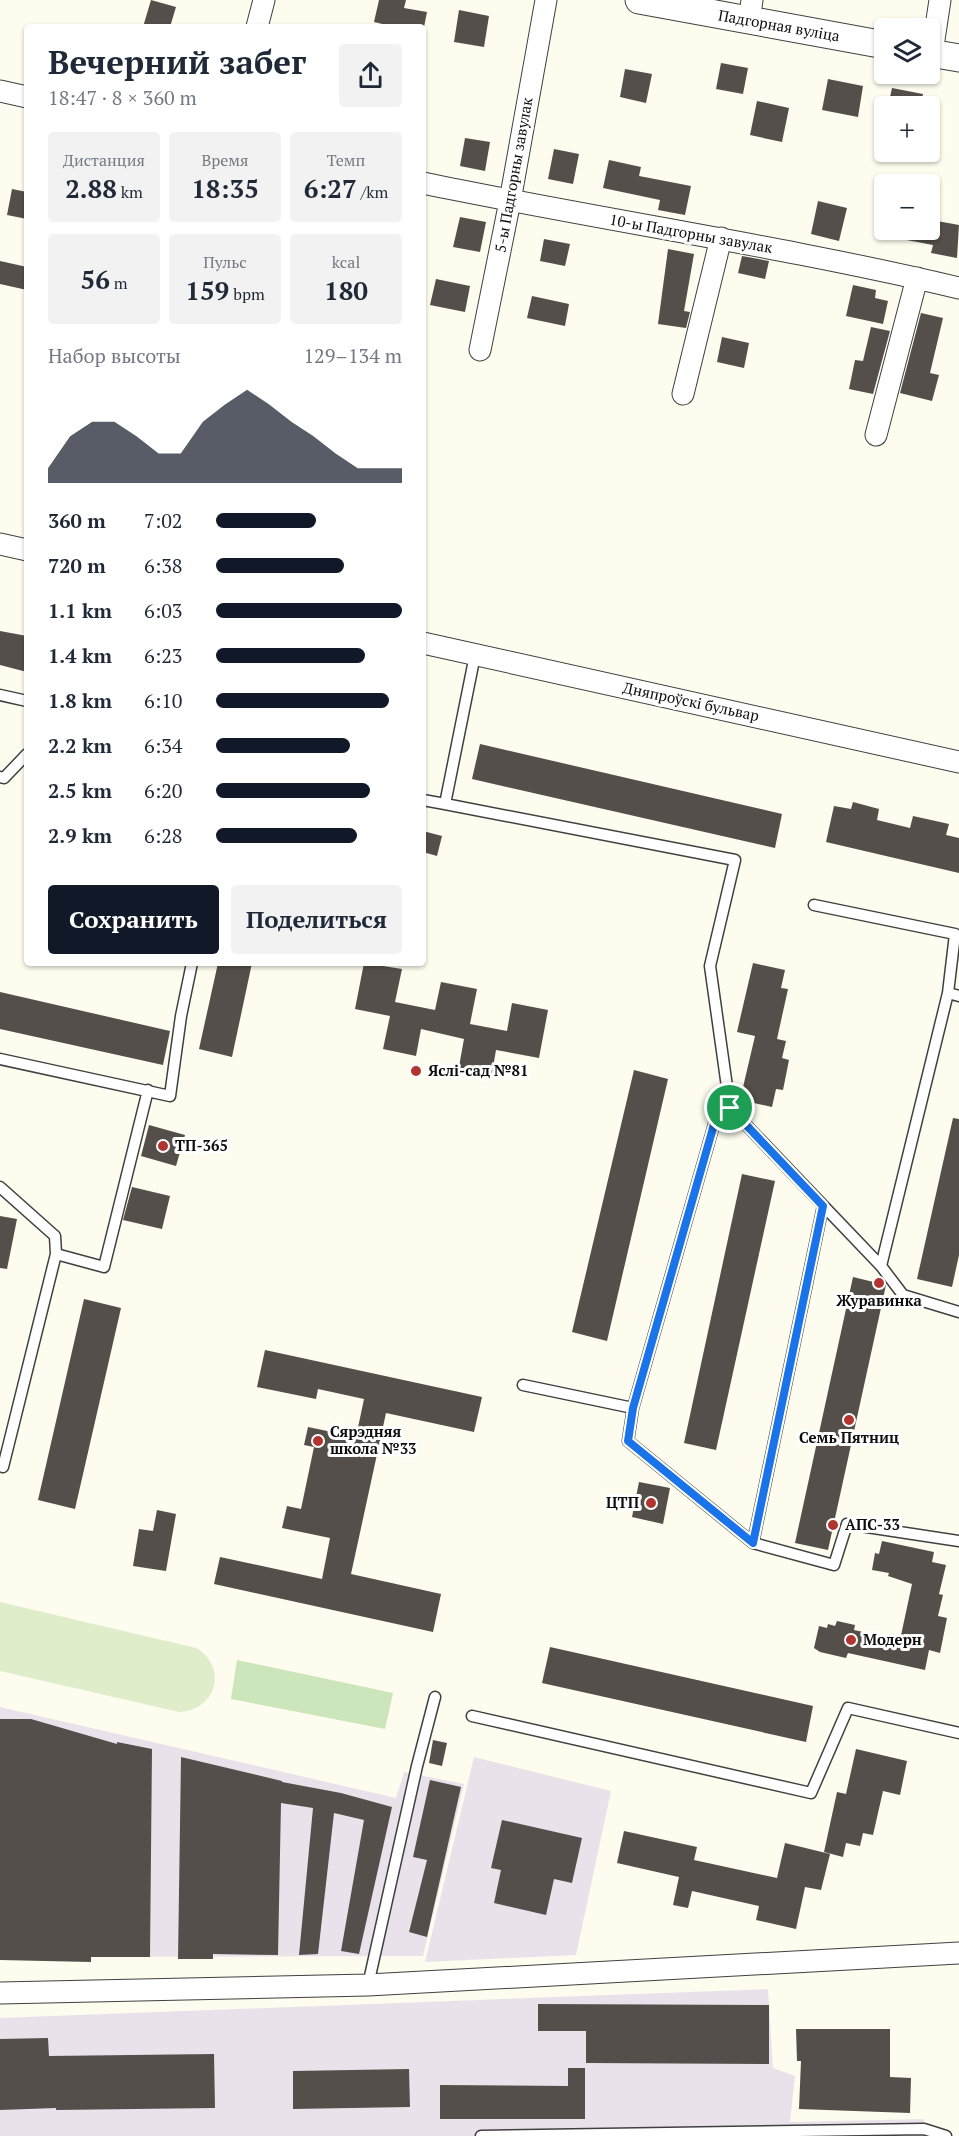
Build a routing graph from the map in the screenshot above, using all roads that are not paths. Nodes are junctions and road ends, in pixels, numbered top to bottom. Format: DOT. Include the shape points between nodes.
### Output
graph roads {
  1 [pos="264,0"];
  2 [pos="546,0"];
  3 [pos="639,0"];
  4 [pos="940,0"];
  5 [pos="751,11"];
  6 [pos="937,18"];
  7 [pos="258,24"];
  8 [pos="874,42"];
  9 [pos="940,55"];
  10 [pos="959,58"];
  11 [pos="0,91"];
  12 [pos="24,96"];
  13 [pos="426,184"];
  14 [pos="510,201"];
  15 [pos="722,238"];
  16 [pos="916,278"];
  17 [pos="959,288"];
  18 [pos="480,350"];
  19 [pos="683,393"];
  20 [pos="876,435"];
  21 [pos="0,544"];
  22 [pos="24,549"];
  23 [pos="426,644"];
  24 [pos="475,655"];
  25 [pos="0,695"];
  26 [pos="24,700"];
  27 [pos="24,757"];
  28 [pos="959,762"];
  29 [pos="0,777"];
  30 [pos="426,801"];
  31 [pos="445,804"];
  32 [pos="814,905"];
  33 [pos="191,966"];
  34 [pos="953,994"];
  35 [pos="0,1059"];
  36 [pos="148,1090"];
  37 [pos="730,1108"];
  38 [pos="0,1187"];
  39 [pos="823,1206"];
  40 [pos="56,1254"];
  41 [pos="881,1266"];
  42 [pos="959,1312"];
  43 [pos="523,1385"];
  44 [pos="633,1408"];
  45 [pos="0,1466"];
  46 [pos="959,1541"];
  47 [pos="753,1543"];
  48 [pos="435,1697"];
  49 [pos="472,1716"];
  50 [pos="959,1732"];
  51 [pos="959,1953"];
  52 [pos="368,1985"];
  53 [pos="0,1993"];
  54 [pos="481,2136"];
  55 [pos="946,2136"];
  1 -- 7 [label="street"];
  2 -- 14 [label="street, 5-ы Падгорны завулак"];
  3 -- 5 [label="street, Падгорная вуліца"];
  4 -- 6 [label="street"];
  5 -- 8 [label="street, Падгорная вуліца"];
  9 -- 10 [label="street"];
  11 -- 12 [label="street"];
  13 -- 14 [label="street, 10-ы Падгорны завулак"];
  14 -- 15 [label="street, 10-ы Падгорны завулак"];
  14 -- 18 [label="street, 5-ы Падгорны завулак"];
  15 -- 16 [label="street, 10-ы Падгорны завулак"];
  15 -- 19 [label="street"];
  16 -- 17 [label="street, 10-ы Падгорны завулак"];
  16 -- 20 [label="street"];
  21 -- 22 [label="street"];
  23 -- 24 [label="street, Дняпроўскі бульвар"];
  24 -- 28 [label="street, Дняпроўскі бульвар"];
  24 -- 31 [label="lane"];
  25 -- 26 [label="lane"];
  27 -- 29 [label="lane" via="4,778"];
  30 -- 31 [label="lane"];
  31 -- 37 [label="lane" via="735,860 710,966"];
  32 -- 34 [label="lane" via="955,934"];
  33 -- 36 [label="lane" via="170,1096"];
  34 -- 41 [label="lane"];
  35 -- 36 [label="lane"];
  36 -- 40 [label="lane" via="104,1267"];
  37 -- 39 [label="lane"];
  37 -- 44 [label="lane" via="715,1121"];
  38 -- 40 [label="lane" via="55,1236"];
  39 -- 41 [label="lane"];
  39 -- 47 [label="lane"];
  40 -- 45 [label="lane" via="3,1467"];
  41 -- 42 [label="lane" via="903,1294"];
  43 -- 44 [label="lane"];
  44 -- 47 [label="lane" via="628,1441"];
  46 -- 47 [label="lane" via="846,1524 834,1565"];
  48 -- 52 [label="lane"];
  49 -- 50 [label="lane" via="811,1793 848,1708"];
  51 -- 52 [label="street"];
  52 -- 53 [label="street"];
  54 -- 55 [label="lane" via="924,2129"];
}
